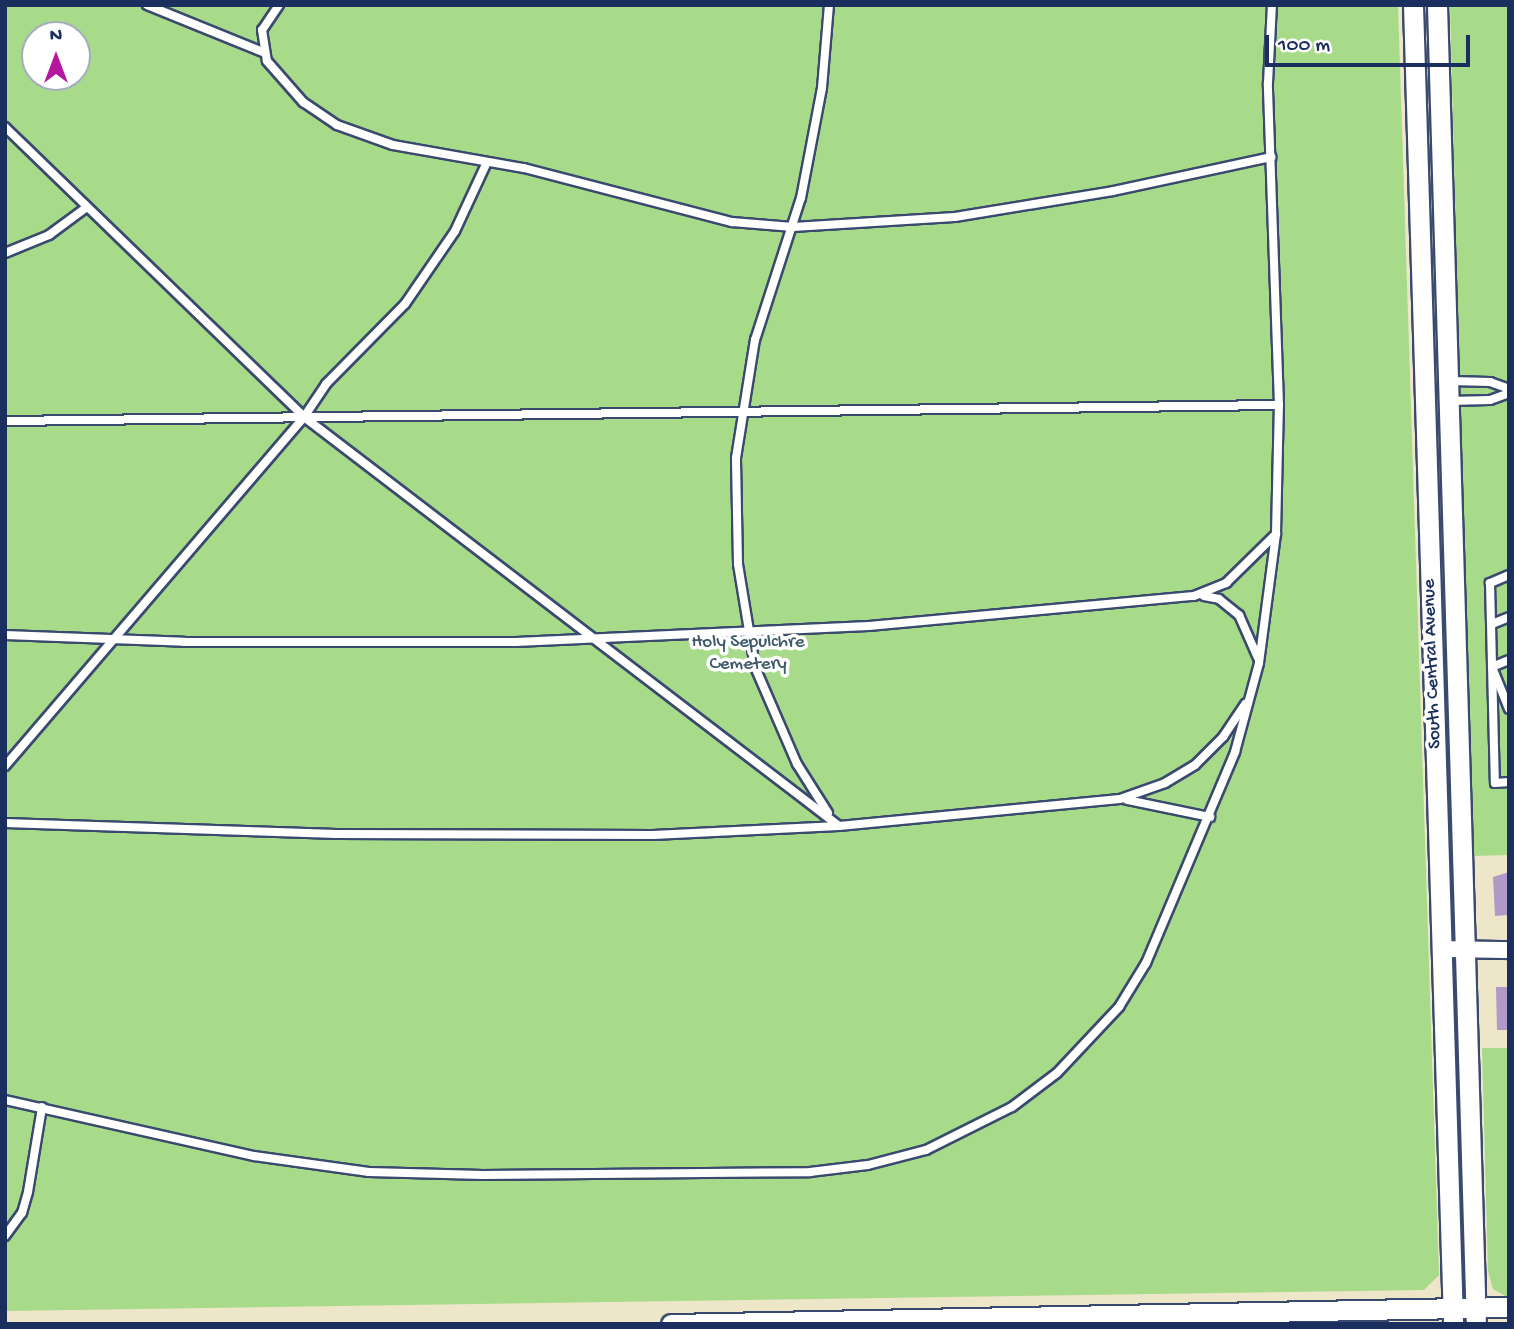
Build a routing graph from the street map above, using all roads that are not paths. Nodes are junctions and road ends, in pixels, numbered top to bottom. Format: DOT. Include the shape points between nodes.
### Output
graph roads {
  1 [pos="147,5"];
  2 [pos="279,5"];
  3 [pos="829,5"];
  4 [pos="1272,5"];
  5 [pos="1413,5"];
  6 [pos="1437,5"];
  7 [pos="263,52"];
  8 [pos="5,127"];
  9 [pos="1271,157"];
  10 [pos="486,162"];
  11 [pos="87,206"];
  12 [pos="793,227"];
  13 [pos="5,253"];
  14 [pos="1448,381"];
  15 [pos="1509,391"];
  16 [pos="1448,401"];
  17 [pos="1279,405"];
  18 [pos="740,412"];
  19 [pos="304,417"];
  20 [pos="5,421"];
  21 [pos="1276,534"];
  22 [pos="1509,575"];
  23 [pos="1194,596"];
  24 [pos="1509,617"];
  25 [pos="1492,624"];
  26 [pos="748,633"];
  27 [pos="5,635"];
  28 [pos="114,639"];
  29 [pos="595,640"];
  30 [pos="1509,660"];
  31 [pos="1259,663"];
  32 [pos="1492,667"];
  33 [pos="1254,686"];
  34 [pos="1507,697"];
  35 [pos="1509,709"];
  36 [pos="5,766"];
  37 [pos="1509,782"];
  38 [pos="1120,799"];
  39 [pos="1210,817"];
  40 [pos="5,823"];
  41 [pos="839,826"];
  42 [pos="1441,949"];
  43 [pos="1465,949"];
  44 [pos="1509,950"];
  45 [pos="5,1100"];
  46 [pos="42,1107"];
  47 [pos="5,1236"];
  48 [pos="1509,1307"];
  49 [pos="1453,1316"];
  50 [pos="1476,1316"];
  51 [pos="671,1324"];
  1 -- 7 [label="lane"];
  2 -- 7 [label="lane" via="262,30"];
  3 -- 12 [label="lane" via="822,89"];
  4 -- 9 [label="lane"];
  5 -- 42 [label="street, South Central Avenue"];
  6 -- 14 [label="street, South Central Avenue"];
  7 -- 10 [label="lane" via="288,87 337,125 393,145"];
  8 -- 11 [label="lane"];
  9 -- 12 [label="lane" via="989,212"];
  9 -- 17 [label="lane"];
  10 -- 12 [label="lane" via="698,215"];
  10 -- 19 [label="lane" via="455,231 419,284 359,355 326,384"];
  11 -- 13 [label="lane" via="49,235"];
  11 -- 19 [label="lane"];
  12 -- 18 [label="lane" via="758,330"];
  14 -- 15 [label="lane" via="1490,382"];
  14 -- 16 [label="street, South Central Avenue"];
  15 -- 16 [label="lane" via="1490,400"];
  16 -- 43 [label="street, South Central Avenue"];
  17 -- 18 [label="lane"];
  17 -- 21 [label="lane"];
  18 -- 19 [label="lane"];
  18 -- 26 [label="lane" via="736,527"];
  19 -- 20 [label="lane"];
  19 -- 28 [label="lane"];
  19 -- 29 [label="lane"];
  21 -- 23 [label="lane" via="1226,583"];
  21 -- 31 [label="lane"];
  22 -- 25 [label="lane" via="1490,583"];
  23 -- 26 [label="lane"];
  23 -- 31 [label="lane" via="1219,599 1239,615 1253,638"];
  24 -- 25 [label="lane"];
  25 -- 32 [label="lane"];
  26 -- 29 [label="lane"];
  26 -- 41 [label="lane" via="765,694 797,764 816,799"];
  27 -- 28 [label="lane"];
  28 -- 29 [label="lane"];
  28 -- 36 [label="lane"];
  29 -- 41 [label="lane"];
  30 -- 32 [label="lane"];
  31 -- 33 [label="lane"];
  32 -- 34 [label="lane"];
  32 -- 37 [label="lane" via="1494,783"];
  33 -- 38 [label="lane" via="1238,718 1195,765 1165,783"];
  33 -- 39 [label="lane"];
  34 -- 35 [label="lane"];
  38 -- 39 [label="lane"];
  38 -- 41 [label="lane"];
  39 -- 46 [label="lane" via="1146,963 1119,1007 1080,1052 1036,1091 982,1124 926,1150 868,1166 785,1172 381,1173 254,1156"];
  40 -- 41 [label="lane" via="492,837"];
  42 -- 43 [label="street"];
  42 -- 49 [label="street, South Central Avenue"];
  43 -- 44 [label="street"];
  43 -- 50 [label="street, South Central Avenue"];
  45 -- 46 [label="lane"];
  46 -- 47 [label="lane" via="22,1213"];
  48 -- 50 [label="street"];
  49 -- 50 [label="street"];
  49 -- 51 [label="street"];
}
